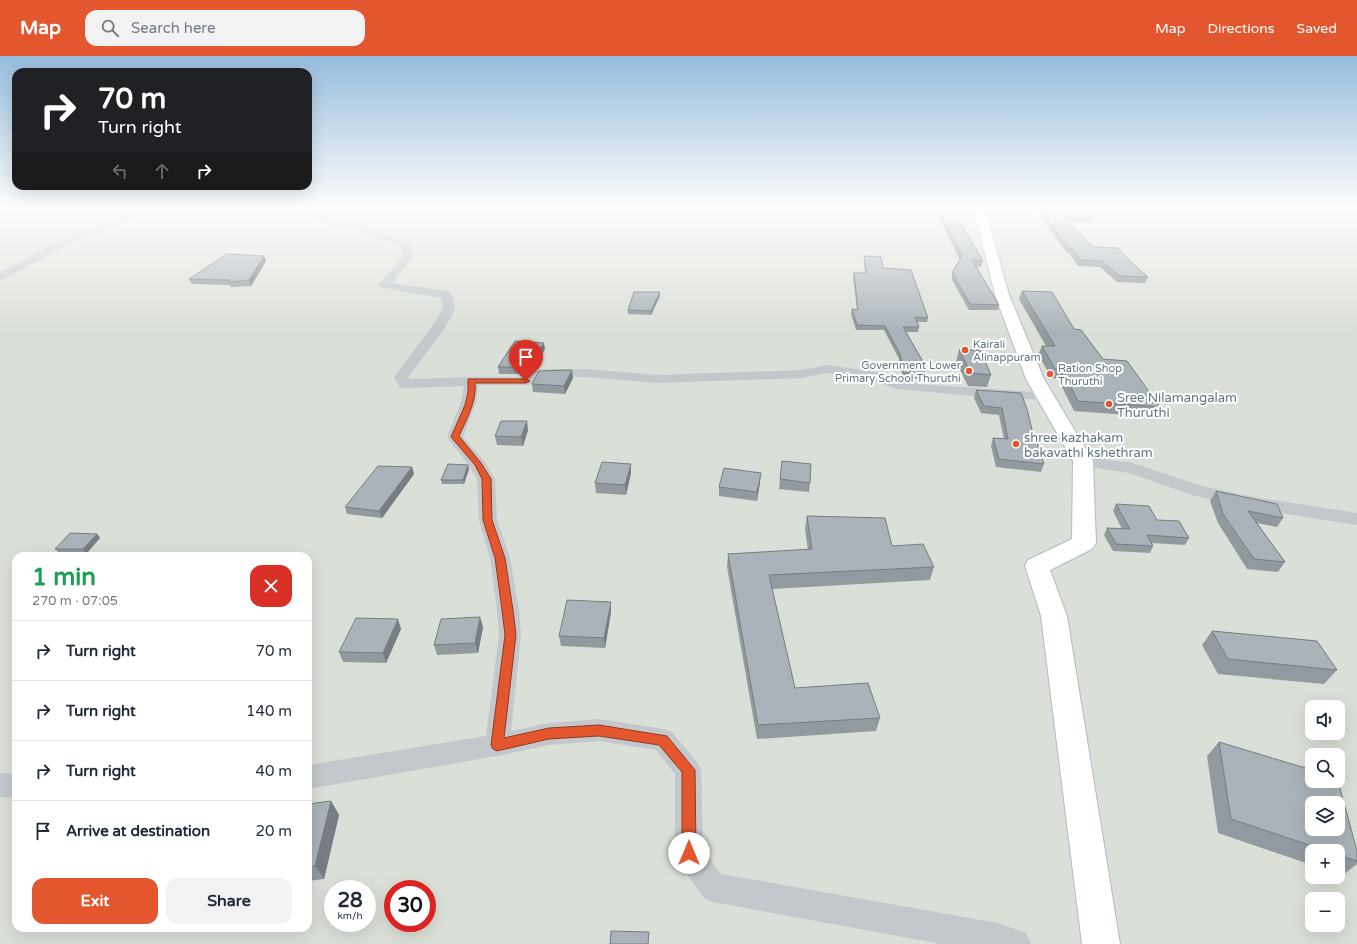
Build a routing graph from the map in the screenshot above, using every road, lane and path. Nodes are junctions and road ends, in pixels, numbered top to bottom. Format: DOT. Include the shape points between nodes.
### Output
graph roads {
  1 [pos="50,250"];
  2 [pos="406,250"];
  3 [pos="990,250"];
  4 [pos="0,278"];
  5 [pos="471,381"];
  6 [pos="1045,396"];
  7 [pos="1083,461"];
  8 [pos="1357,519"];
  9 [pos="497,745"];
  10 [pos="312,776"];
  11 [pos="0,785"];
  12 [pos="12,786"];
  13 [pos="1015,944"];
  14 [pos="1101,944"];
  1 -- 4 [label="street"];
  2 -- 5 [label="street" via="408,257 384,285 446,295 449,307 442,322 401,377 405,384"];
  3 -- 6 [label="main road" via="1002,295 1035,379"];
  5 -- 6 [label="street" via="526,381 530,376 546,372 587,372 658,379 802,374 827,369 876,376 896,385"];
  5 -- 9 [label="street" via="469,405 455,437 486,479 488,520 500,558 510,635"];
  6 -- 7 [label="main road"];
  7 -- 8 [label="street" via="1132,468 1198,491 1248,502"];
  7 -- 14 [label="main road" via="1084,543 1037,566 1054,616"];
  9 -- 10 [label="street"];
  9 -- 13 [label="street" via="549,734 599,730 663,740 688,770 689,853 713,887"];
  11 -- 12 [label="street"];
}
